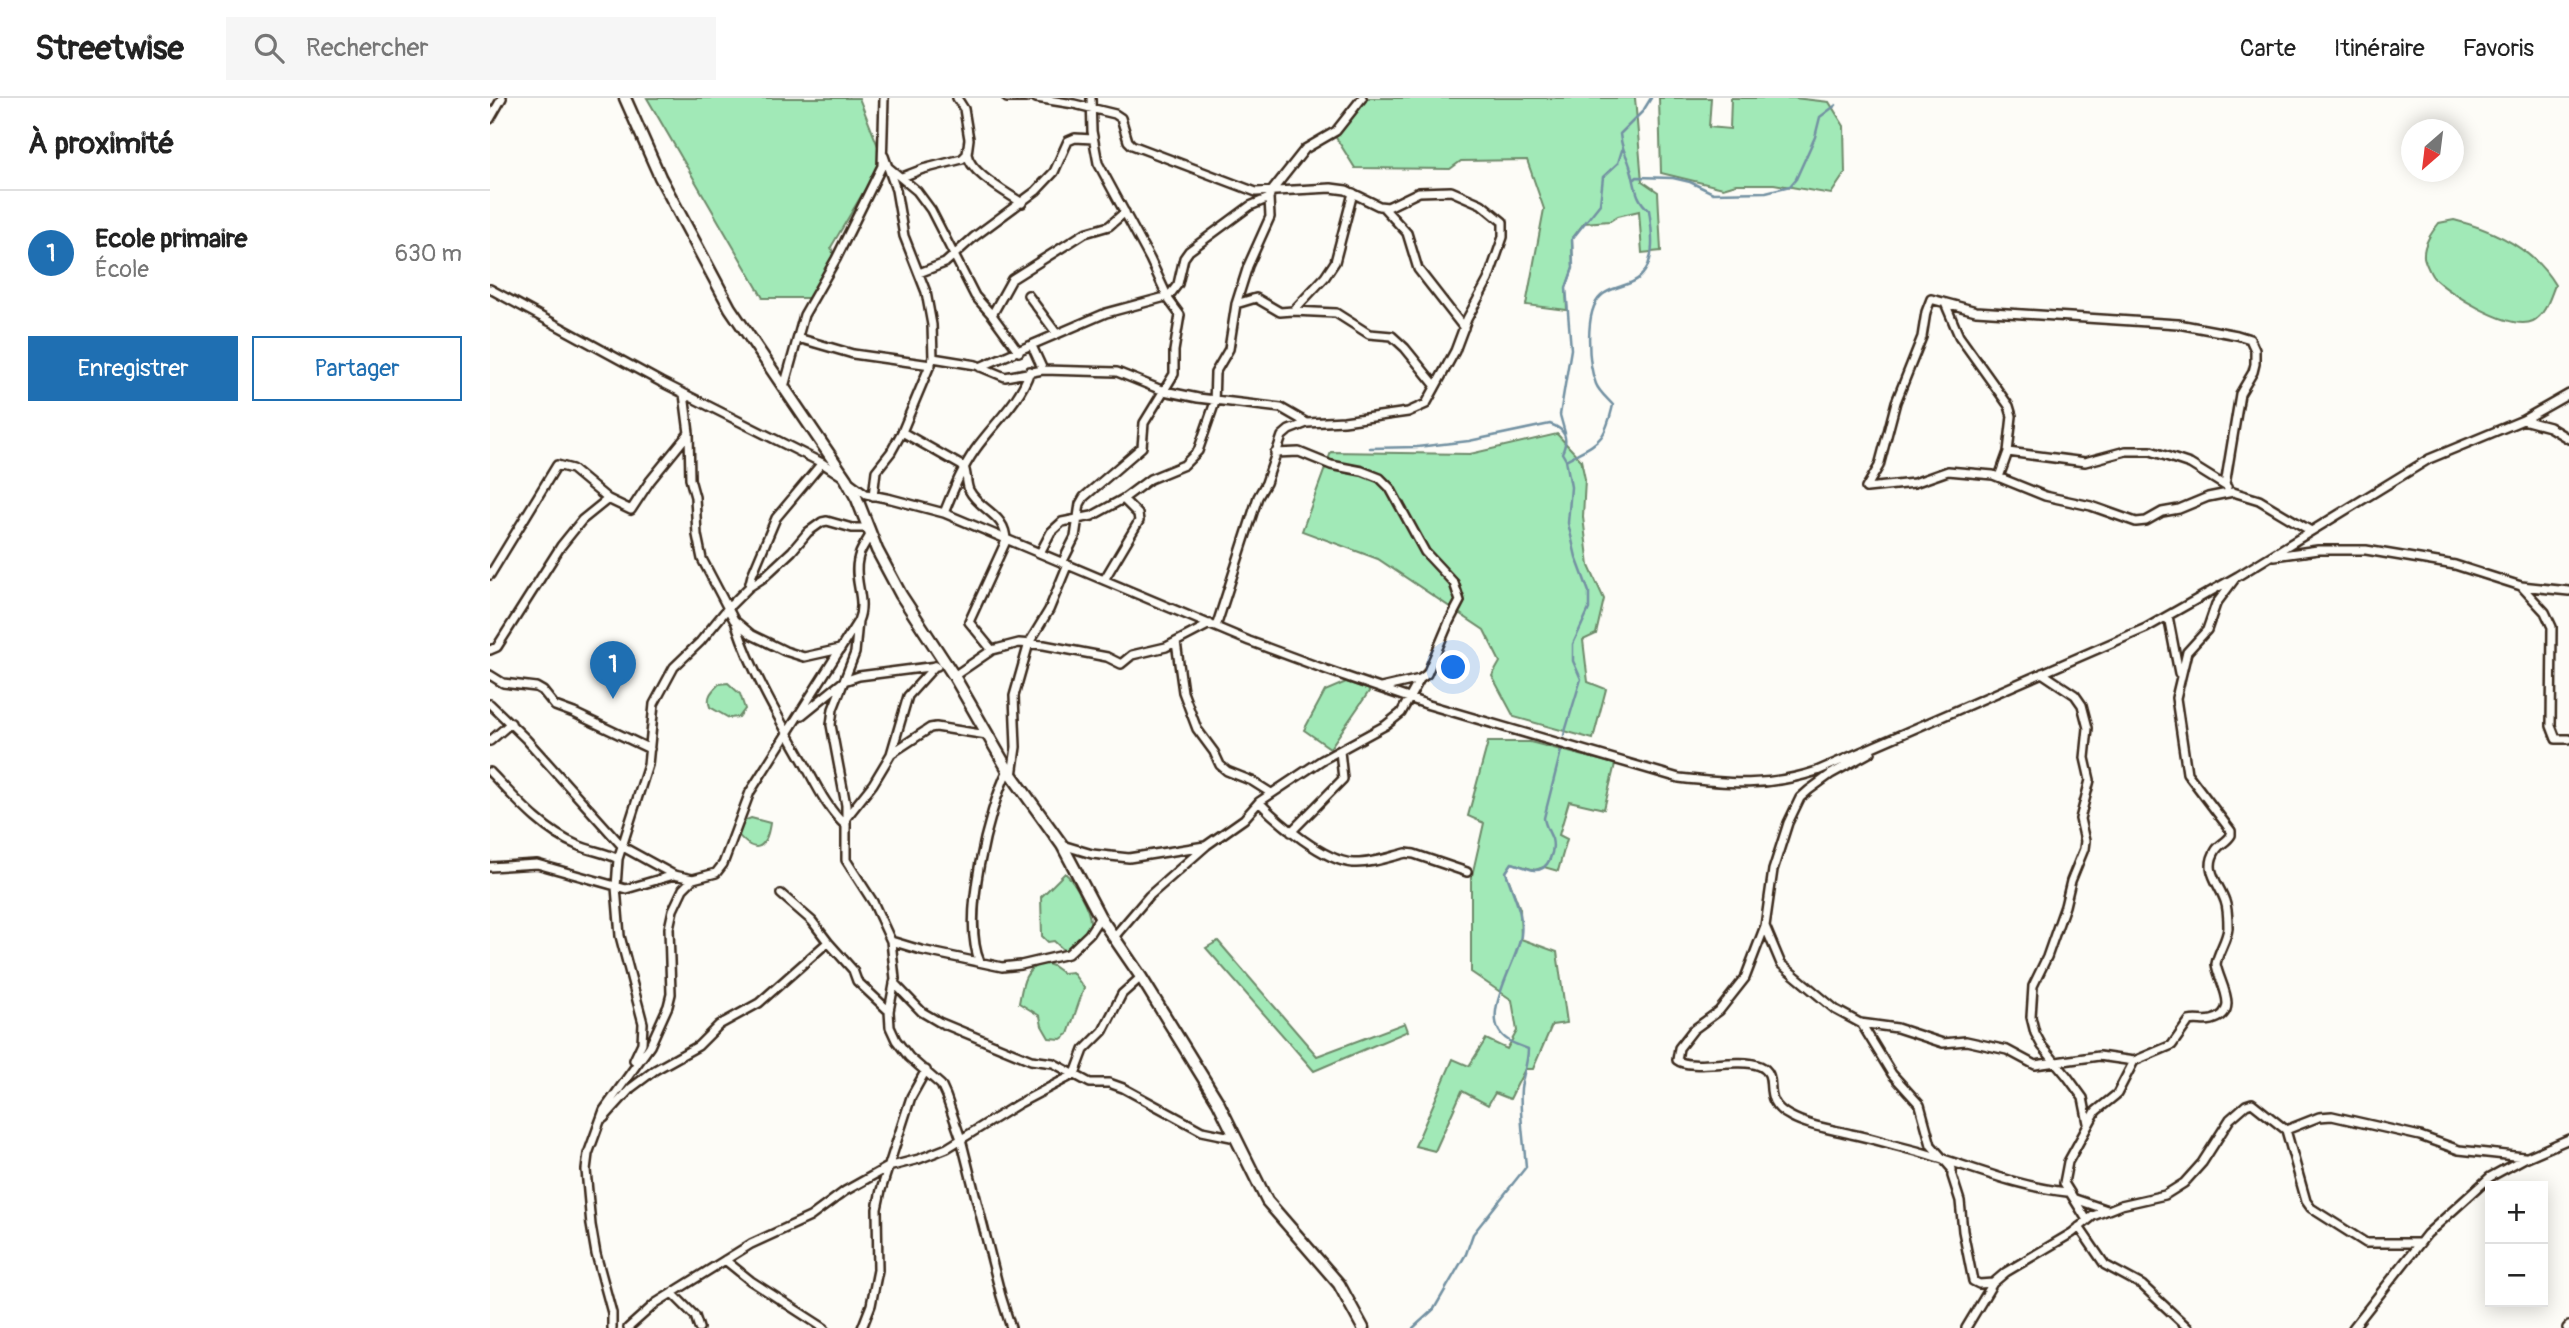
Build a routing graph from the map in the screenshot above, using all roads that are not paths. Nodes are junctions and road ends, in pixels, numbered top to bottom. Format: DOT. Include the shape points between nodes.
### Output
graph roads {
  1 [pos="502,98"];
  2 [pos="625,98"];
  3 [pos="884,98"];
  4 [pos="957,98"];
  5 [pos="1007,98"];
  6 [pos="1026,98"];
  7 [pos="1035,98"];
  8 [pos="1091,98"];
  9 [pos="1362,98"];
  10 [pos="1092,107"];
  11 [pos="490,119"];
  12 [pos="1093,139"];
  13 [pos="967,154"];
  14 [pos="884,156"];
  15 [pos="888,167"];
  16 [pos="902,177"];
  17 [pos="1353,193"];
  18 [pos="1270,195"];
  19 [pos="1022,202"];
  20 [pos="1383,207"];
  21 [pos="1125,212"];
  22 [pos="955,255"];
  23 [pos="919,273"];
  24 [pos="490,289"];
  25 [pos="1028,295"];
  26 [pos="1169,296"];
  27 [pos="1945,303"];
  28 [pos="1236,304"];
  29 [pos="1293,312"];
  30 [pos="992,315"];
  31 [pos="1464,328"];
  32 [pos="1057,334"];
  33 [pos="798,338"];
  34 [pos="1032,346"];
  35 [pos="1018,352"];
  36 [pos="932,361"];
  37 [pos="980,367"];
  38 [pos="1043,370"];
  39 [pos="1030,371"];
  40 [pos="1435,385"];
  41 [pos="784,387"];
  42 [pos="1164,391"];
  43 [pos="684,394"];
  44 [pos="2569,394"];
  45 [pos="1215,400"];
  46 [pos="2523,420"];
  47 [pos="1307,423"];
  48 [pos="902,432"];
  49 [pos="689,433"];
  50 [pos="2569,439"];
  51 [pos="1275,453"];
  52 [pos="2008,453"];
  53 [pos="822,463"];
  54 [pos="964,467"];
  55 [pos="1999,477"];
  56 [pos="846,479"];
  57 [pos="2225,485"];
  58 [pos="2233,492"];
  59 [pos="873,496"];
  60 [pos="608,499"];
  61 [pos="1123,499"];
  62 [pos="943,513"];
  63 [pos="1080,519"];
  64 [pos="2311,531"];
  65 [pos="869,532"];
  66 [pos="1006,541"];
  67 [pos="1040,553"];
  68 [pos="2270,557"];
  69 [pos="1065,564"];
  70 [pos="490,575"];
  71 [pos="2238,576"];
  72 [pos="1104,580"];
  73 [pos="2521,586"];
  74 [pos="749,587"];
  75 [pos="2569,591"];
  76 [pos="727,608"];
  77 [pos="2168,615"];
  78 [pos="734,620"];
  79 [pos="858,621"];
  80 [pos="1213,626"];
  81 [pos="1176,642"];
  82 [pos="1029,643"];
  83 [pos="840,649"];
  84 [pos="490,650"];
  85 [pos="992,650"];
  86 [pos="940,665"];
  87 [pos="2042,673"];
  88 [pos="490,675"];
  89 [pos="954,676"];
  90 [pos="2180,677"];
  91 [pos="1420,679"];
  92 [pos="844,681"];
  93 [pos="1381,688"];
  94 [pos="1409,698"];
  95 [pos="490,704"];
  96 [pos="796,720"];
  97 [pos="511,723"];
  98 [pos="788,734"];
  99 [pos="987,735"];
  100 [pos="2569,738"];
  101 [pos="490,741"];
  102 [pos="1881,743"];
  103 [pos="650,749"];
  104 [pos="1340,751"];
  105 [pos="891,754"];
  106 [pos="490,772"];
  107 [pos="1010,773"];
  108 [pos="1271,793"];
  109 [pos="1259,802"];
  110 [pos="846,822"];
  111 [pos="1291,832"];
  112 [pos="1062,845"];
  113 [pos="1207,845"];
  114 [pos="622,847"];
  115 [pos="618,859"];
  116 [pos="490,867"];
  117 [pos="1467,872"];
  118 [pos="674,875"];
  119 [pos="693,879"];
  120 [pos="616,887"];
  121 [pos="780,894"];
  122 [pos="1100,917"];
  123 [pos="1765,926"];
  124 [pos="1114,937"];
  125 [pos="891,940"];
  126 [pos="828,942"];
  127 [pos="980,962"];
  128 [pos="1141,977"];
  129 [pos="894,983"];
  130 [pos="889,1011"];
  131 [pos="1860,1023"];
  132 [pos="2055,1061"];
  133 [pos="2134,1061"];
  134 [pos="926,1070"];
  135 [pos="629,1072"];
  136 [pos="1074,1074"];
  137 [pos="2088,1123"];
  138 [pos="599,1124"];
  139 [pos="2286,1130"];
  140 [pos="1236,1138"];
  141 [pos="961,1139"];
  142 [pos="2568,1140"];
  143 [pos="2525,1157"];
  144 [pos="1942,1159"];
  145 [pos="888,1167"];
  146 [pos="2067,1192"];
  147 [pos="2073,1198"];
  148 [pos="2107,1210"];
  149 [pos="2087,1220"];
  150 [pos="2080,1227"];
  151 [pos="2420,1243"];
  152 [pos="725,1260"];
  153 [pos="1993,1283"];
  154 [pos="672,1293"];
  155 [pos="613,1327"];
  156 [pos="628,1328"];
  157 [pos="699,1328"];
  158 [pos="824,1328"];
  159 [pos="862,1328"];
  160 [pos="1011,1328"];
  161 [pos="1363,1328"];
  162 [pos="1966,1328"];
  163 [pos="2188,1328"];
  164 [pos="2353,1328"];
  1 -- 11 [label="street"];
  2 -- 41 [label="street" via="709,271"];
  3 -- 14 [label="street"];
  4 -- 13 [label="street" via="970,139"];
  5 -- 6 [label="street"];
  7 -- 10 [label="street"];
  8 -- 10 [label="street"];
  9 -- 18 [label="street" via="1336,131 1306,149"];
  10 -- 12 [label="street"];
  10 -- 18 [label="street" via="1119,116 1132,145"];
  12 -- 19 [label="street" via="1068,141 1054,172"];
  12 -- 21 [label="street" via="1098,163"];
  13 -- 16 [label="street"];
  13 -- 19 [label="street" via="975,169"];
  14 -- 15 [label="street"];
  14 -- 33 [label="street" via="858,218 804,315"];
  15 -- 16 [label="street"];
  15 -- 23 [label="street" via="904,236"];
  16 -- 22 [label="street" via="931,210"];
  17 -- 18 [label="street" via="1324,188"];
  17 -- 20 [label="street"];
  17 -- 29 [label="street" via="1335,262"];
  18 -- 26 [label="street" via="1189,251 1178,285"];
  18 -- 28 [label="street" via="1270,217"];
  19 -- 22 [label="street"];
  20 -- 31 [label="street" via="1407,233 1418,269"];
  20 -- 31 [label="street" via="1419,192 1451,191 1482,204 1503,222 1503,237 1488,279"];
  21 -- 26 [label="street"];
  21 -- 30 [label="street" via="1109,226 1084,233 1012,279"];
  22 -- 23 [label="street"];
  22 -- 30 [label="street" via="975,296"];
  23 -- 36 [label="street" via="931,312"];
  24 -- 43 [label="street"];
  25 -- 32 [label="street"];
  26 -- 32 [label="street" via="1106,313"];
  26 -- 42 [label="street" via="1180,315 1174,374"];
  27 -- 52 [label="street" via="1959,336 2009,406"];
  27 -- 55 [label="street" via="1931,299 1928,305 1922,337 1896,402 1879,466 1866,488 1913,483 1948,471"];
  27 -- 57 [label="street" via="1976,312 2178,324 2250,340 2255,364 2240,394"];
  28 -- 29 [label="street" via="1256,298 1280,312"];
  28 -- 45 [label="street" via="1229,349 1214,376"];
  29 -- 40 [label="street" via="1336,313 1369,334 1392,336"];
  30 -- 35 [label="street"];
  31 -- 40 [label="street"];
  32 -- 34 [label="street"];
  33 -- 36 [label="street" via="861,355"];
  33 -- 41 [label="street"];
  34 -- 35 [label="street"];
  34 -- 38 [label="street"];
  35 -- 37 [label="street"];
  36 -- 37 [label="street"];
  36 -- 48 [label="street"];
  37 -- 39 [label="street" via="1005,377"];
  38 -- 39 [label="street"];
  38 -- 42 [label="street" via="1117,372"];
  39 -- 54 [label="street" via="1009,411"];
  40 -- 47 [label="street" via="1419,408"];
  41 -- 56 [label="street"];
  42 -- 45 [label="street"];
  42 -- 63 [label="street" via="1144,422 1141,450 1086,494 1080,504"];
  43 -- 49 [label="street"];
  43 -- 53 [label="street"];
  44 -- 46 [label="street"];
  45 -- 47 [label="street" via="1281,408"];
  45 -- 61 [label="street" via="1195,456 1176,470 1144,482"];
  46 -- 50 [label="street"];
  46 -- 64 [label="street" via="2429,458"];
  47 -- 51 [label="street" via="1285,432"];
  48 -- 54 [label="street"];
  48 -- 59 [label="street" via="876,471"];
  49 -- 60 [label="street" via="632,510"];
  49 -- 76 [label="street" via="690,479 702,559"];
  51 -- 80 [label="street"];
  51 -- 91 [label="street" via="1299,452 1380,478 1425,552 1454,583 1460,604 1427,674"];
  52 -- 55 [label="street"];
  52 -- 57 [label="street" via="2085,462 2126,451 2151,451 2190,464"];
  53 -- 56 [label="street"];
  53 -- 74 [label="street" via="776,518"];
  54 -- 62 [label="street"];
  54 -- 66 [label="street" via="969,490 1000,519"];
  55 -- 58 [label="street" via="2045,496 2136,522 2208,496"];
  56 -- 59 [label="street"];
  56 -- 65 [label="street"];
  57 -- 58 [label="street"];
  58 -- 64 [label="street" via="2259,500"];
  59 -- 62 [label="street"];
  60 -- 70 [label="street" via="572,469 557,466"];
  60 -- 84 [label="street" via="582,520 561,546 497,647"];
  61 -- 63 [label="street"];
  61 -- 72 [label="street" via="1139,521"];
  62 -- 66 [label="street"];
  63 -- 67 [label="street" via="1056,526"];
  63 -- 69 [label="street"];
  64 -- 68 [label="street"];
  65 -- 74 [label="street" via="822,522"];
  65 -- 79 [label="street" via="857,565 863,603"];
  65 -- 86 [label="street"];
  66 -- 67 [label="street"];
  66 -- 85 [label="street" via="969,622"];
  67 -- 69 [label="street"];
  68 -- 71 [label="street"];
  68 -- 73 [label="street" via="2366,550 2455,565"];
  69 -- 72 [label="street"];
  69 -- 82 [label="street" via="1049,610"];
  71 -- 77 [label="street"];
  71 -- 90 [label="street" via="2216,604 2207,630 2187,652"];
  72 -- 80 [label="street"];
  73 -- 75 [label="street"];
  73 -- 100 [label="street" via="2552,627 2551,726 2556,739"];
  74 -- 76 [label="street"];
  76 -- 78 [label="street"];
  76 -- 103 [label="street" via="664,682 654,704"];
  77 -- 87 [label="street"];
  77 -- 90 [label="street"];
  78 -- 83 [label="street" via="752,635 804,657"];
  78 -- 98 [label="street" via="759,681"];
  79 -- 83 [label="street"];
  79 -- 92 [label="street" via="855,653"];
  80 -- 81 [label="street"];
  80 -- 93 [label="street"];
  81 -- 82 [label="street" via="1132,655 1119,664 1107,657"];
  81 -- 108 [label="street" via="1183,692 1197,729 1220,765"];
  82 -- 85 [label="street"];
  82 -- 107 [label="street" via="1013,701 1016,747"];
  83 -- 96 [label="street"];
  85 -- 89 [label="street"];
  86 -- 89 [label="street"];
  86 -- 92 [label="street"];
  86 -- 105 [label="street" via="908,696"];
  87 -- 102 [label="street"];
  87 -- 132 [label="street" via="2082,705 2088,728 2085,758 2090,780 2080,819 2084,849 2031,993 2032,1026"];
  88 -- 103 [label="street" via="503,683 536,687 555,706"];
  89 -- 99 [label="street"];
  90 -- 133 [label="street" via="2176,698 2187,773 2231,835 2216,850 2211,866 2227,909 2227,933 2216,964 2228,996 2221,1015 2189,1021 2172,1045"];
  91 -- 93 [label="street"];
  91 -- 94 [label="street"];
  92 -- 96 [label="street"];
  92 -- 110 [label="street" via="831,726"];
  93 -- 94 [label="street"];
  94 -- 102 [label="street" via="1679,778 1721,783 1788,780"];
  94 -- 104 [label="street" via="1405,709 1391,721"];
  95 -- 97 [label="street"];
  96 -- 98 [label="street"];
  97 -- 101 [label="street"];
  97 -- 114 [label="street"];
  98 -- 110 [label="street" via="821,796"];
  98 -- 119 [label="street" via="750,792 723,864 716,873"];
  99 -- 105 [label="street" via="936,727"];
  99 -- 107 [label="street"];
  102 -- 123 [label="street" via="1800,798 1773,870"];
  103 -- 114 [label="street"];
  104 -- 108 [label="street"];
  104 -- 111 [label="street" via="1343,779"];
  105 -- 110 [label="street"];
  106 -- 115 [label="street" via="555,832"];
  107 -- 112 [label="street"];
  107 -- 127 [label="street" via="993,804 977,885 973,938"];
  108 -- 109 [label="street"];
  109 -- 111 [label="street"];
  109 -- 113 [label="street" via="1244,819"];
  110 -- 125 [label="street" via="846,860"];
  111 -- 117 [label="street" via="1349,863 1414,854"];
  112 -- 113 [label="street" via="1112,858"];
  112 -- 122 [label="street"];
  113 -- 124 [label="street" via="1149,897"];
  114 -- 115 [label="street"];
  114 -- 118 [label="street"];
  115 -- 120 [label="street"];
  116 -- 120 [label="street" via="537,864"];
  118 -- 119 [label="street"];
  118 -- 120 [label="street" via="639,887"];
  119 -- 135 [label="street" via="678,899 670,928 668,1006 650,1046"];
  120 -- 135 [label="street" via="620,936 643,1023 642,1043"];
  121 -- 126 [label="street" via="812,921"];
  122 -- 124 [label="street"];
  122 -- 127 [label="street" via="1068,954 1002,967"];
  123 -- 131 [label="street" via="1781,964 1836,1010"];
  123 -- 144 [label="street" via="1741,984 1719,1011 1693,1030 1679,1048 1677,1060 1762,1067 1768,1071 1772,1101 1789,1116"];
  124 -- 128 [label="street"];
  125 -- 127 [label="street"];
  125 -- 129 [label="street"];
  126 -- 130 [label="street" via="857,981"];
  126 -- 138 [label="street" via="759,1003 719,1025 698,1046 631,1088"];
  128 -- 136 [label="street" via="1122,994 1103,1031 1084,1050"];
  128 -- 140 [label="street"];
  129 -- 130 [label="street"];
  129 -- 136 [label="street" via="922,1012 939,1022"];
  130 -- 134 [label="street" via="896,1040"];
  131 -- 132 [label="street" via="1897,1028 1943,1043 1966,1041 2007,1050 2035,1065"];
  131 -- 144 [label="street" via="1892,1074 1920,1104 1931,1145"];
  132 -- 133 [label="street" via="2099,1055"];
  132 -- 137 [label="street" via="2082,1098"];
  133 -- 137 [label="street" via="2121,1089"];
  134 -- 141 [label="street" via="941,1085"];
  134 -- 145 [label="street" via="911,1097"];
  135 -- 138 [label="street"];
  136 -- 140 [label="street" via="1090,1083 1123,1088 1202,1131"];
  136 -- 141 [label="street"];
  137 -- 146 [label="street" via="2068,1162"];
  138 -- 155 [label="street" via="586,1170 596,1254"];
  139 -- 143 [label="street" via="2332,1116 2459,1150"];
  139 -- 148 [label="street" via="2260,1107 2246,1105 2230,1119 2184,1183 2165,1195"];
  139 -- 151 [label="street" via="2311,1208 2365,1243"];
  140 -- 161 [label="street" via="1267,1201 1331,1273"];
  141 -- 145 [label="street" via="919,1159"];
  141 -- 160 [label="street"];
  142 -- 143 [label="street"];
  143 -- 151 [label="street" via="2490,1177"];
  144 -- 146 [label="street" via="2000,1179"];
  144 -- 153 [label="street" via="1952,1169 1973,1281"];
  145 -- 152 [label="street" via="810,1217"];
  145 -- 159 [label="street" via="877,1209 878,1270"];
  146 -- 147 [label="street"];
  147 -- 148 [label="street"];
  147 -- 149 [label="street"];
  148 -- 149 [label="street"];
  149 -- 150 [label="street"];
  150 -- 153 [label="street"];
  150 -- 163 [label="street" via="2109,1269 2142,1286"];
  151 -- 164 [label="street"];
  152 -- 154 [label="street"];
  152 -- 158 [label="street"];
  153 -- 162 [label="street"];
  154 -- 156 [label="street"];
  154 -- 157 [label="street" via="695,1316"];
}
